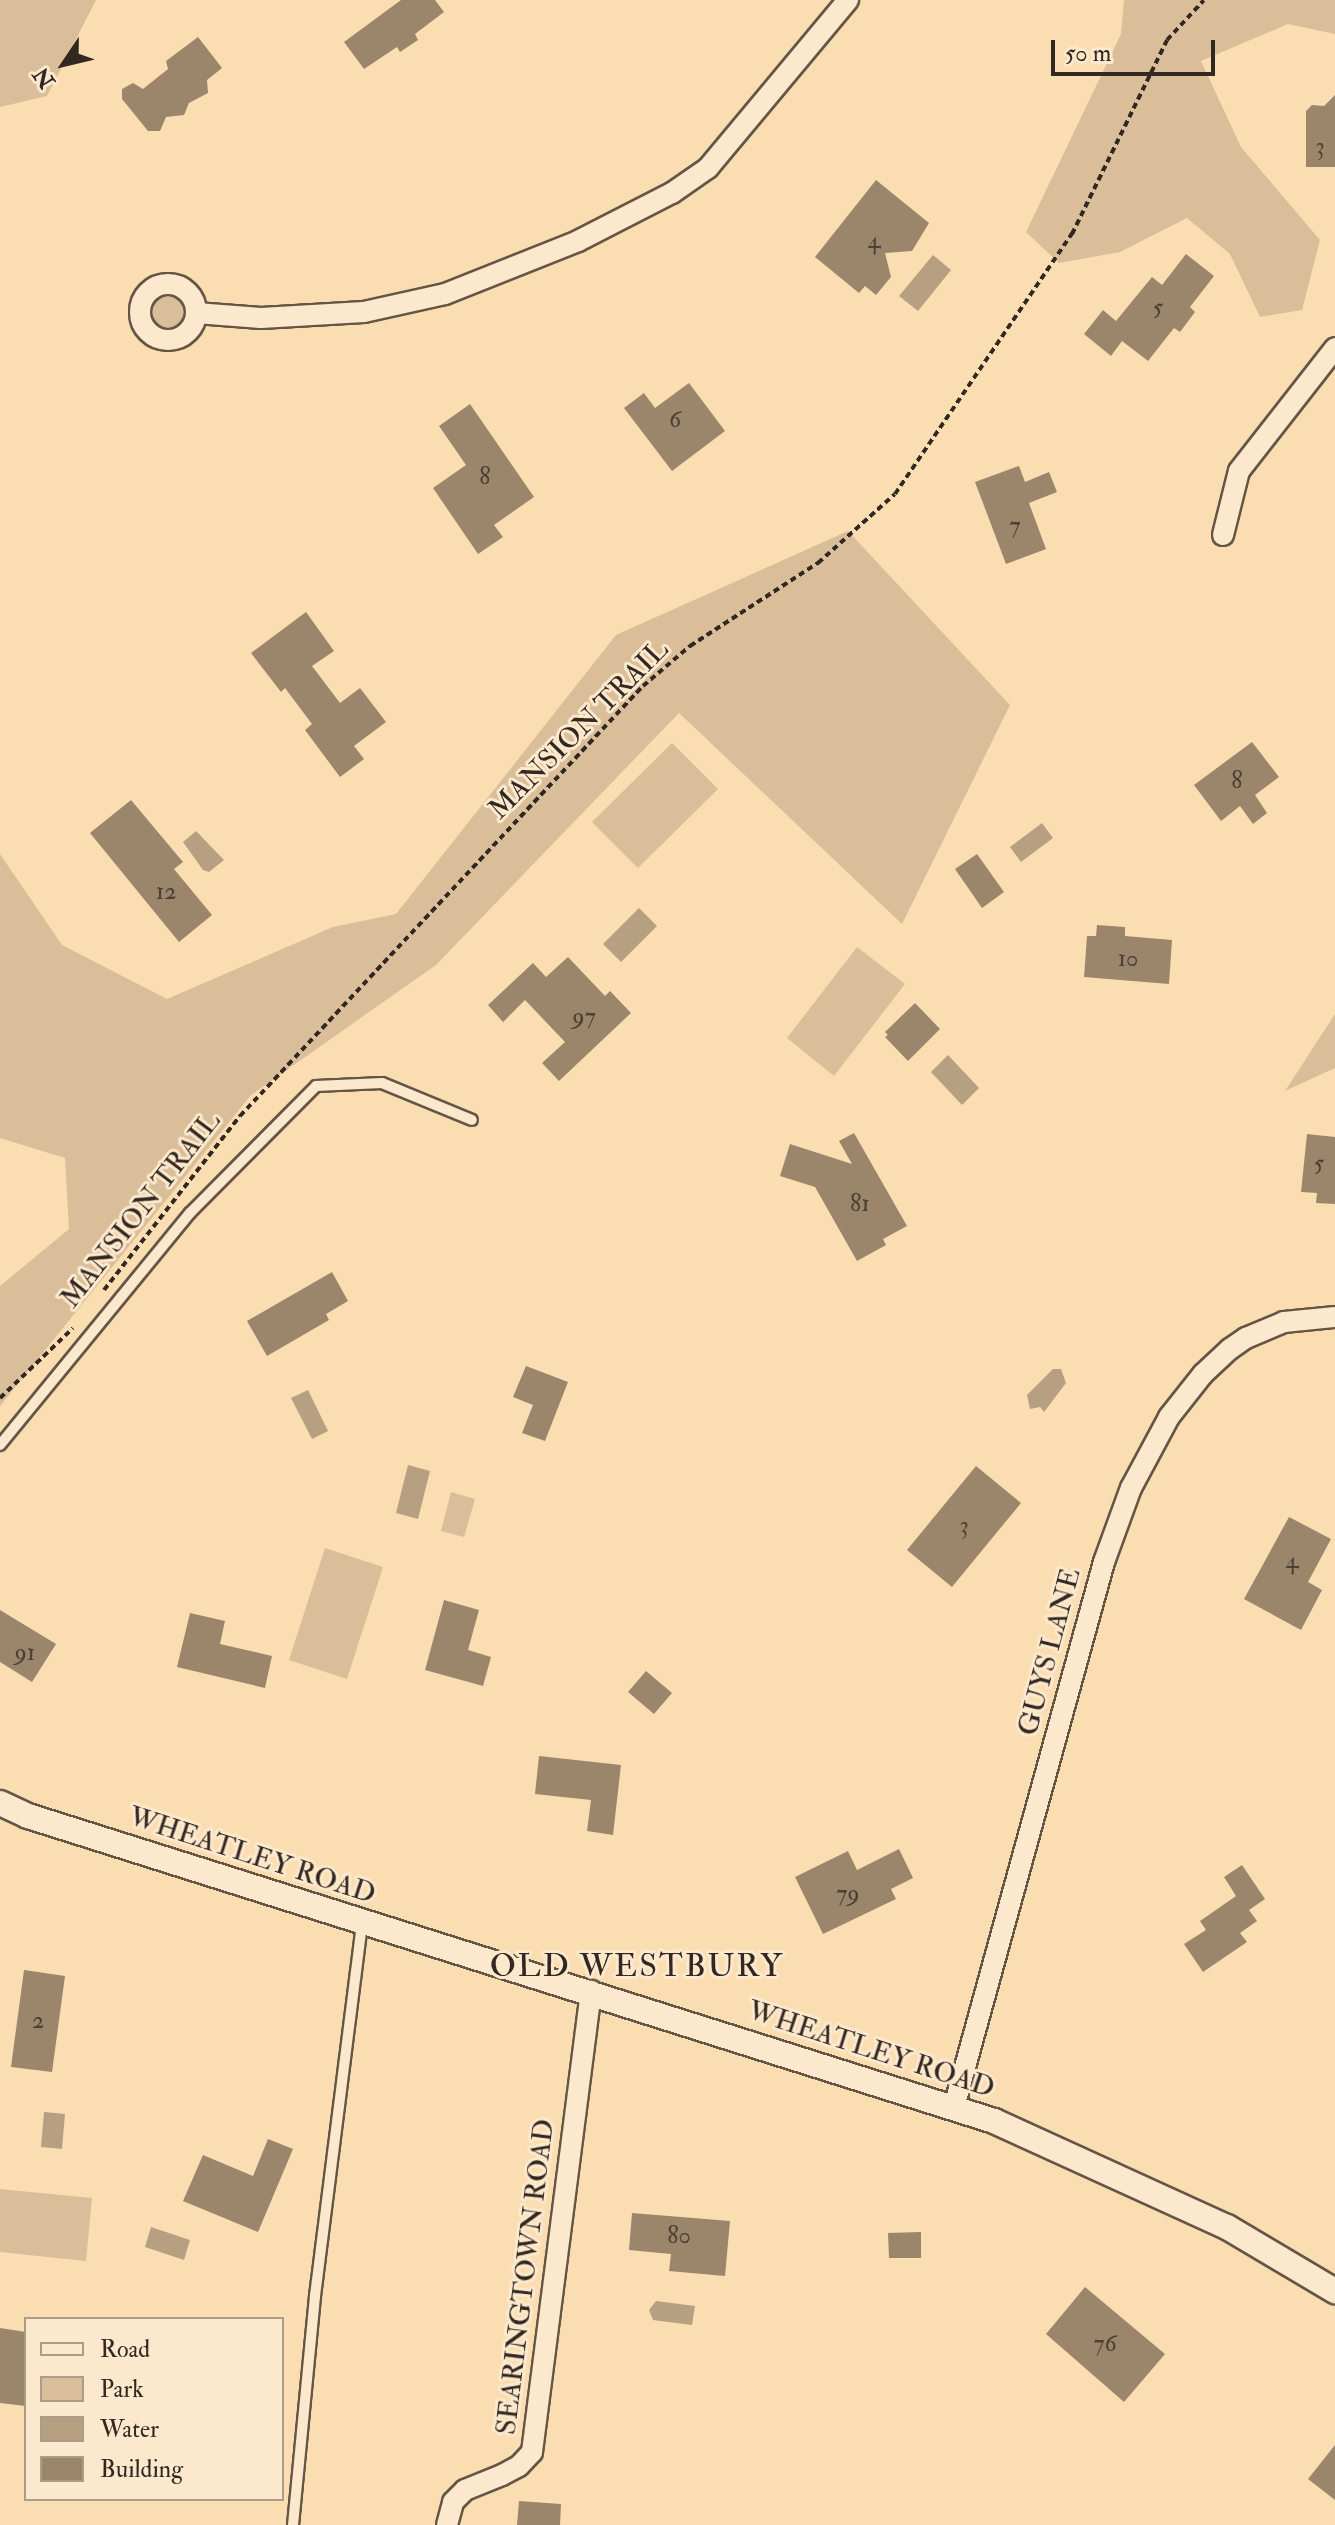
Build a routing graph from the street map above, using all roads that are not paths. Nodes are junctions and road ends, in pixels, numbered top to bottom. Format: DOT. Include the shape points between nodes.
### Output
graph roads {
  1 [pos="848,0"];
  2 [pos="196,313"];
  3 [pos="1335,348"];
  4 [pos="1223,535"];
  5 [pos="472,1120"];
  6 [pos="1335,1317"];
  7 [pos="0,1445"];
  8 [pos="0,1803"];
  9 [pos="362,1923"];
  10 [pos="591,1991"];
  11 [pos="954,2107"];
  12 [pos="1335,2291"];
  13 [pos="293,2525"];
  14 [pos="447,2525"];
  1 -- 2 [label="street" via="708,168 672,193 578,241 445,294 364,312 261,318"];
  3 -- 4 [label="street" via="1239,471"];
  5 -- 7 [label="lane" via="382,1083 316,1086 190,1213"];
  6 -- 11 [label="street, GUYS LANE" via="1284,1322 1230,1349 1169,1417 1131,1488 1104,1562"];
  8 -- 9 [label="street, WHEATLEY ROAD"];
  9 -- 10 [label="street, WHEATLEY ROAD"];
  9 -- 13 [label="lane" via="315,2296"];
  10 -- 11 [label="street, WHEATLEY ROAD"];
  10 -- 14 [label="street, SEARINGTOWN ROAD" via="532,2452 519,2466 465,2490 453,2502"];
  11 -- 12 [label="street, WHEATLEY ROAD" via="1068,2152 1227,2227"];
}
